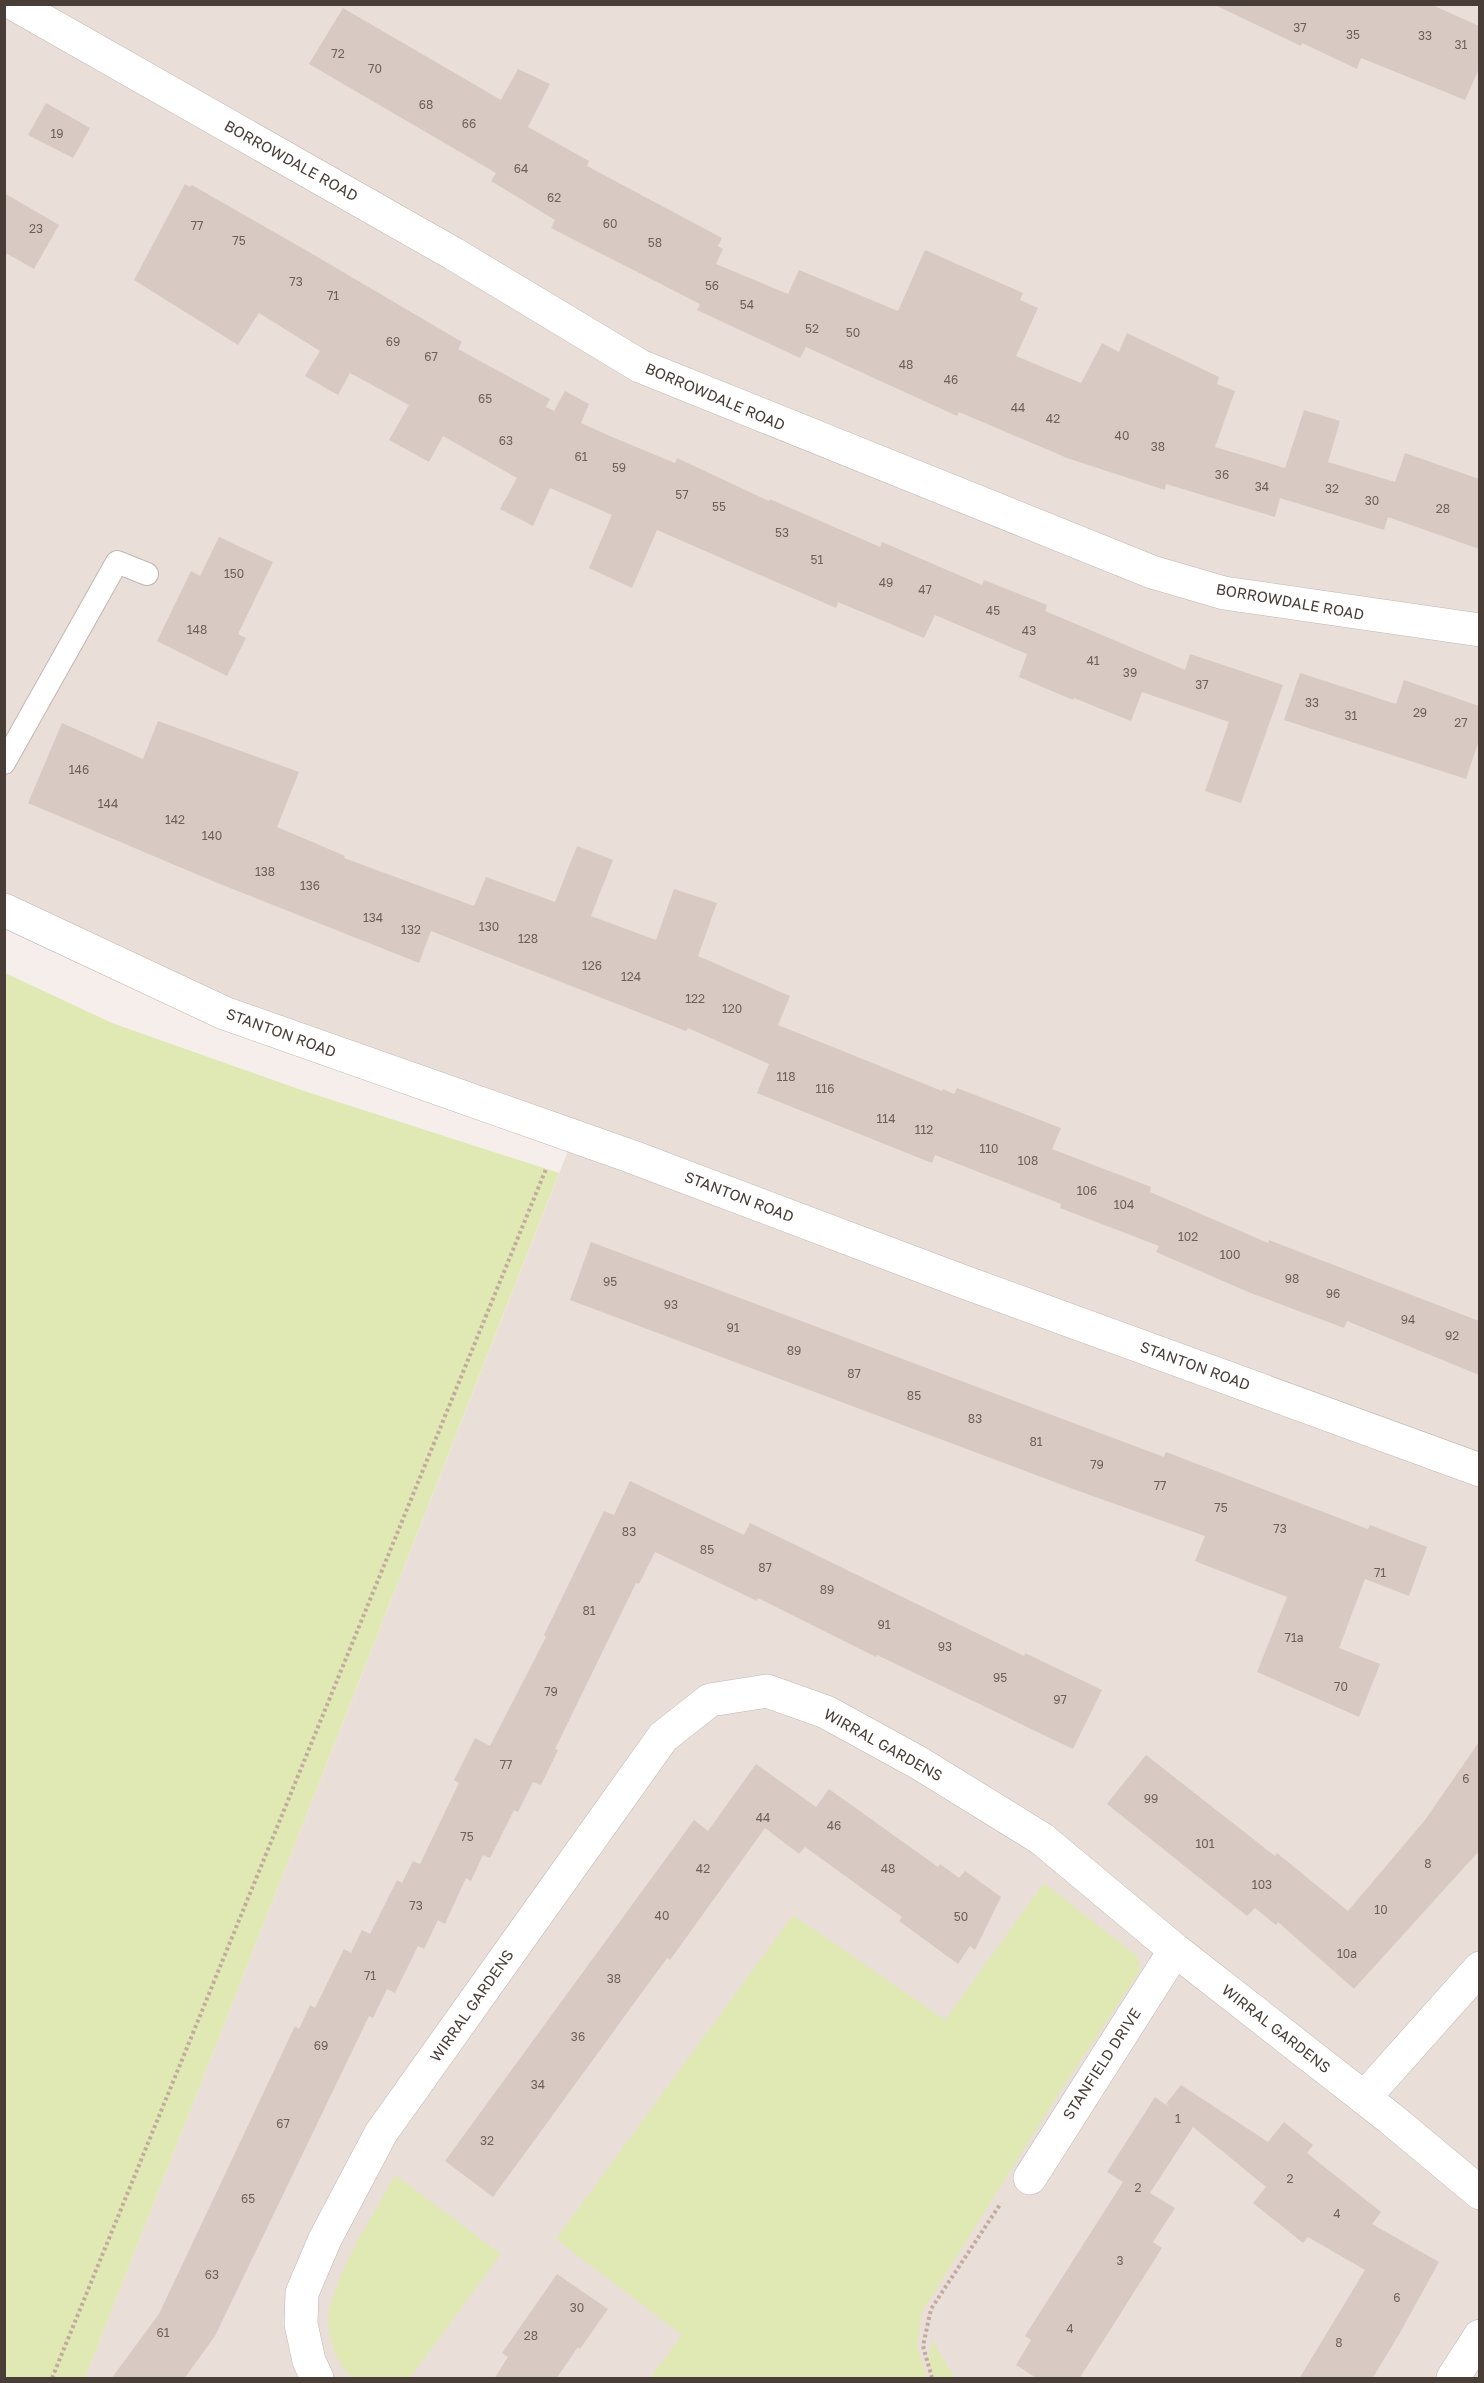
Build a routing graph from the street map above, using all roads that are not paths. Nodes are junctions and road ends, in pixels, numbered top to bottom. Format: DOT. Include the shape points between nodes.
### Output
graph roads {
  1 [pos="12,4"];
  2 [pos="4,16"];
  3 [pos="147,574"];
  4 [pos="1479,630"];
  5 [pos="4,763"];
  6 [pos="4,910"];
  7 [pos="1479,1470"];
  8 [pos="1175,1950"];
  9 [pos="1479,1968"];
  10 [pos="1364,2098"];
  11 [pos="1030,2178"];
  12 [pos="1479,2193"];
  13 [pos="1479,2336"];
  14 [pos="317,2379"];
  15 [pos="1453,2379"];
  1 -- 2 [label="street"];
  1 -- 4 [label="street, BORROWDALE ROAD" via="454,254 640,366 1152,572 1224,593"];
  3 -- 5 [label="lane" via="117,562"];
  6 -- 7 [label="street, STANTON ROAD" via="224,1013 561,1132"];
  8 -- 10 [label="street, WIRRAL GARDENS"];
  8 -- 11 [label="street, STANFIELD DRIVE"];
  8 -- 14 [label="street, WIRRAL GARDENS" via="1042,1839 919,1763 826,1712 767,1691 710,1700 663,1737 381,2133 325,2239 302,2293 301,2324"];
  9 -- 10 [label="street"];
  10 -- 12 [label="street, WIRRAL GARDENS"];
  13 -- 15 [label="street"];
}
